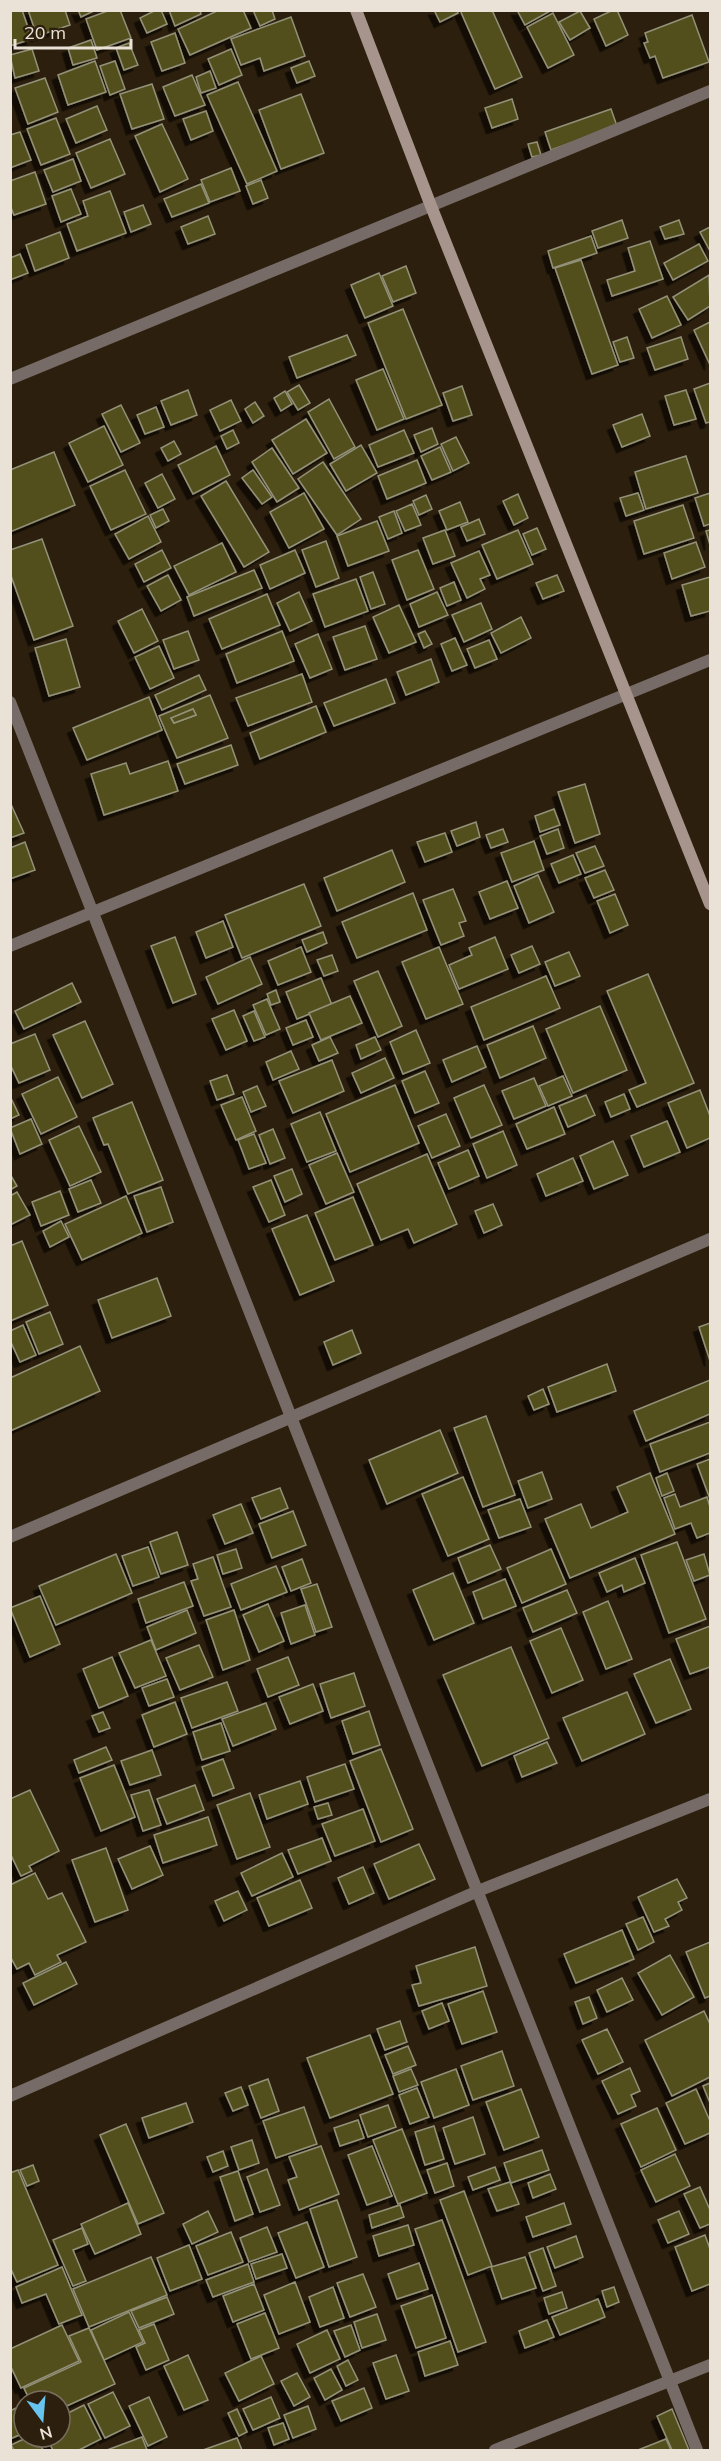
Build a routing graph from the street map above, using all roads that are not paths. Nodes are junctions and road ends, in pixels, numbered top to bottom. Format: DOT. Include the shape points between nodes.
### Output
graph roads {
  1 [pos="356,10"];
  2 [pos="711,91"];
  3 [pos="431,206"];
  4 [pos="10,379"];
  5 [pos="711,660"];
  6 [pos="626,694"];
  7 [pos="10,702"];
  8 [pos="711,904"];
  9 [pos="91,911"];
  10 [pos="10,946"];
  11 [pos="711,1239"];
  12 [pos="292,1417"];
  13 [pos="10,1537"];
  14 [pos="711,1799"];
  15 [pos="478,1891"];
  16 [pos="10,2097"];
  17 [pos="711,2366"];
  18 [pos="671,2381"];
  19 [pos="495,2451"];
  20 [pos="697,2451"];
  1 -- 3 [label="main road"];
  2 -- 3 [label="street"];
  3 -- 4 [label="street"];
  3 -- 6 [label="main road"];
  5 -- 6 [label="street"];
  6 -- 8 [label="main road"];
  6 -- 9 [label="street"];
  7 -- 9 [label="street"];
  9 -- 10 [label="street"];
  9 -- 12 [label="street"];
  11 -- 12 [label="street"];
  12 -- 13 [label="street"];
  12 -- 15 [label="street"];
  14 -- 15 [label="street"];
  15 -- 16 [label="street"];
  15 -- 18 [label="street"];
  17 -- 18 [label="street"];
  18 -- 19 [label="street"];
  18 -- 20 [label="street"];
}
